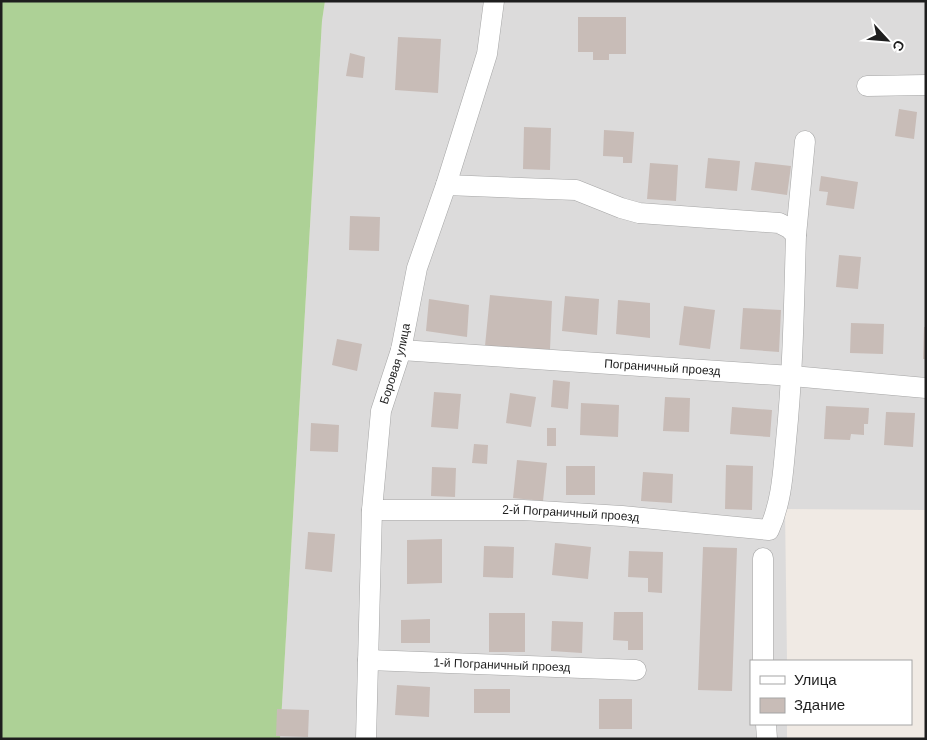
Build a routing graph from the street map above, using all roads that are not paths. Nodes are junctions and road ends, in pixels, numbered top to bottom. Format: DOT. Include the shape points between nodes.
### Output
graph roads {
  1 [pos="494,1"];
  2 [pos="926,85"];
  3 [pos="866,86"];
  4 [pos="806,141"];
  5 [pos="446,186"];
  6 [pos="796,236"];
  7 [pos="401,350"];
  8 [pos="792,376"];
  9 [pos="926,388"];
  10 [pos="372,510"];
  11 [pos="763,558"];
  12 [pos="368,660"];
  13 [pos="763,660"];
  14 [pos="636,670"];
  15 [pos="766,725"];
  16 [pos="366,739"];
  17 [pos="767,739"];
  1 -- 5 [label="street, Боровая улица" via="487,54"];
  2 -- 3 [label="street"];
  4 -- 6 [label="street"];
  5 -- 6 [label="street" via="576,190 639,213 779,223 790,228"];
  5 -- 7 [label="street, Боровая улица" via="417,268"];
  6 -- 8 [label="street"];
  7 -- 8 [label="street, Пограничный проезд"];
  7 -- 10 [label="street, Боровая улица" via="381,411"];
  8 -- 9 [label="street, Пограничный проезд"];
  8 -- 10 [label="street, 2-й Пограничный проезд" via="781,492 769,530 523,510"];
  10 -- 12 [label="street, Боровая улица"];
  11 -- 13 [label="street"];
  12 -- 14 [label="street, 1-й Пограничный проезд"];
  12 -- 16 [label="street, Боровая улица"];
  15 -- 17 [label="street"];
}
